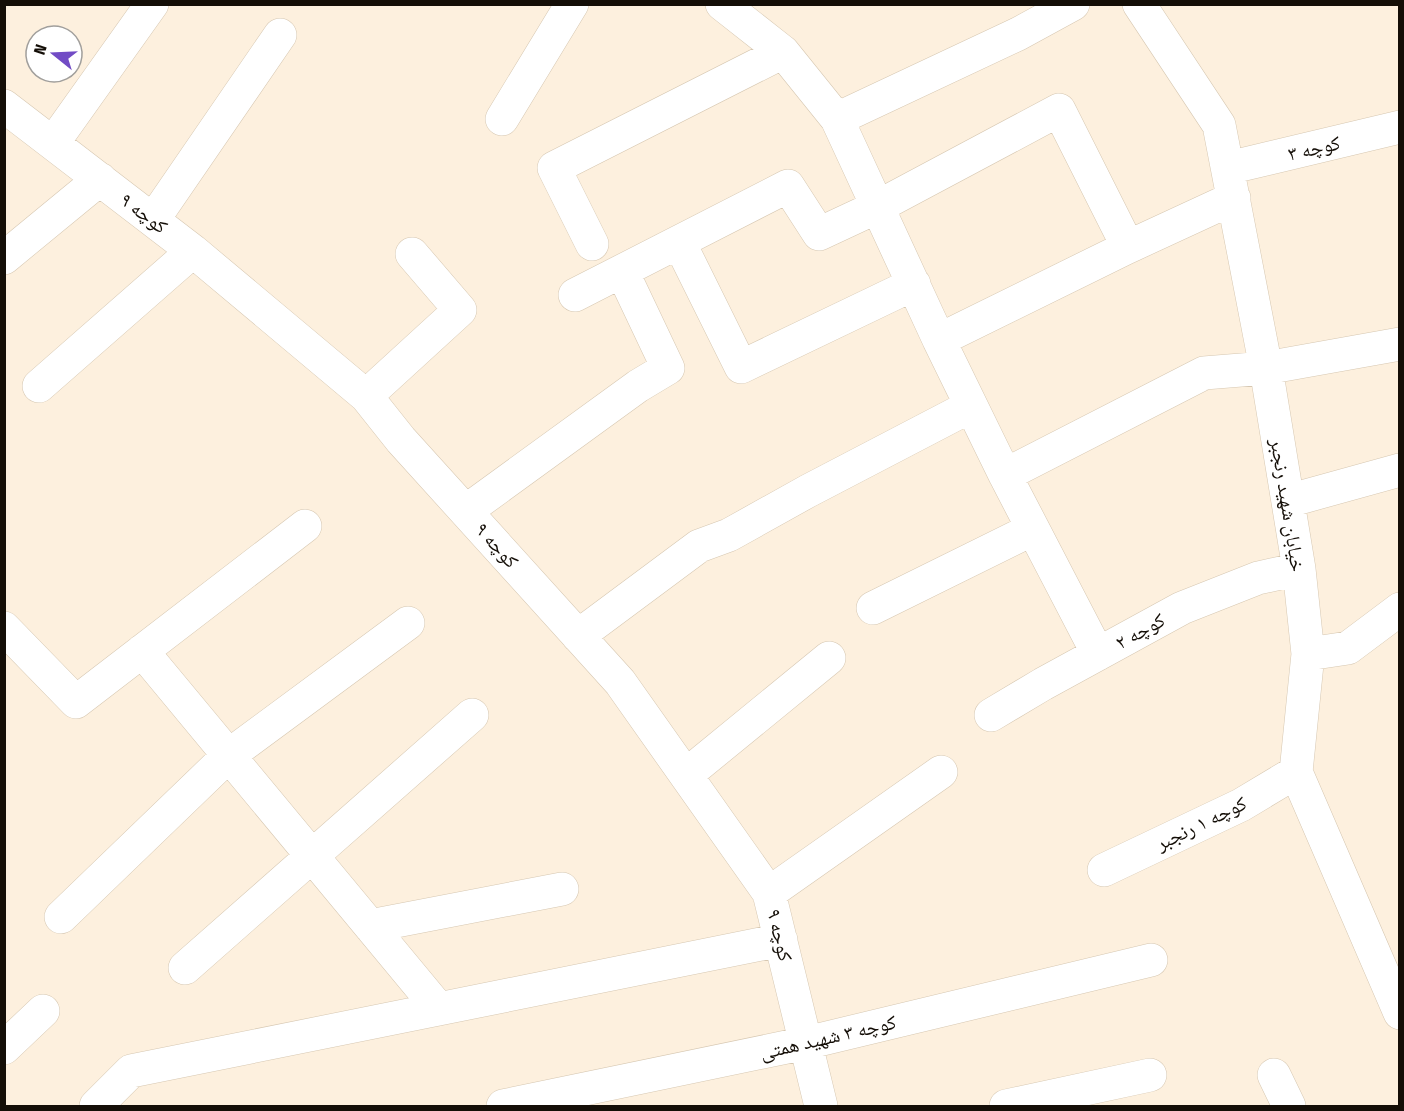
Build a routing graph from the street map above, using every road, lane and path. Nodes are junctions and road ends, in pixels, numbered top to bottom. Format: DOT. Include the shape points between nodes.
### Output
graph roads {
  1 [pos="152,4"];
  2 [pos="572,4"];
  3 [pos="722,4"];
  4 [pos="1139,4"];
  5 [pos="1066,6"];
  6 [pos="280,35"];
  7 [pos="783,52"];
  8 [pos="4,106"];
  9 [pos="502,119"];
  10 [pos="837,119"];
  11 [pos="1400,127"];
  12 [pos="53,143"];
  13 [pos="100,179"];
  14 [pos="1231,183"];
  15 [pos="879,206"];
  16 [pos="153,220"];
  17 [pos="680,242"];
  18 [pos="592,244"];
  19 [pos="1128,247"];
  20 [pos="193,251"];
  21 [pos="411,254"];
  22 [pos="4,258"];
  23 [pos="622,271"];
  24 [pos="914,284"];
  25 [pos="575,295"];
  26 [pos="939,340"];
  27 [pos="1400,344"];
  28 [pos="1266,368"];
  29 [pos="39,386"];
  30 [pos="366,396"];
  31 [pos="972,406"];
  32 [pos="1400,470"];
  33 [pos="1005,475"];
  34 [pos="1288,501"];
  35 [pos="466,511"];
  36 [pos="305,526"];
  37 [pos="1033,529"];
  38 [pos="1299,569"];
  39 [pos="873,608"];
  40 [pos="1400,609"];
  41 [pos="408,623"];
  42 [pos="4,628"];
  43 [pos="579,636"];
  44 [pos="142,651"];
  45 [pos="1098,654"];
  46 [pos="1308,654"];
  47 [pos="829,658"];
  48 [pos="472,715"];
  49 [pos="991,715"];
  50 [pos="228,756"];
  51 [pos="941,772"];
  52 [pos="1296,772"];
  53 [pos="686,775"];
  54 [pos="312,856"];
  55 [pos="1104,870"];
  56 [pos="562,889"];
  57 [pos="769,893"];
  58 [pos="61,917"];
  59 [pos="370,927"];
  60 [pos="781,940"];
  61 [pos="1151,960"];
  62 [pos="1390,965"];
  63 [pos="185,968"];
  64 [pos="439,1009"];
  65 [pos="43,1011"];
  66 [pos="1400,1013"];
  67 [pos="806,1043"];
  68 [pos="4,1048"];
  69 [pos="1150,1074"];
  70 [pos="1274,1075"];
  71 [pos="96,1107"];
  72 [pos="503,1107"];
  73 [pos="821,1107"];
  74 [pos="1006,1107"];
  75 [pos="1289,1107"];
  1 -- 12 [label="street"];
  2 -- 9 [label="street"];
  3 -- 7 [label="street"];
  4 -- 14 [label="street, خیابان شهید رنجبر" via="1219,125"];
  5 -- 10 [label="street" via="1018,34"];
  6 -- 16 [label="street"];
  7 -- 10 [label="street"];
  7 -- 18 [label="street" via="554,168"];
  8 -- 12 [label="street, کوچه ۹"];
  10 -- 15 [label="street"];
  11 -- 14 [label="street, کوچه ۳"];
  12 -- 13 [label="street, کوچه ۹"];
  13 -- 16 [label="street, کوچه ۹"];
  13 -- 22 [label="street"];
  14 -- 19 [label="street, کوچه ۳"];
  14 -- 28 [label="street, خیابان شهید رنجبر"];
  15 -- 17 [label="street" via="819,234 788,186"];
  15 -- 19 [label="street" via="1059,110"];
  15 -- 24 [label="street"];
  16 -- 20 [label="street, کوچه ۹"];
  17 -- 23 [label="street"];
  17 -- 24 [label="street" via="741,367"];
  19 -- 26 [label="street, کوچه ۳"];
  20 -- 29 [label="street"];
  20 -- 30 [label="street, کوچه ۹"];
  21 -- 30 [label="street" via="460,310"];
  23 -- 25 [label="street"];
  23 -- 35 [label="street" via="668,368"];
  24 -- 26 [label="street"];
  26 -- 31 [label="street"];
  27 -- 28 [label="street"];
  28 -- 33 [label="street" via="1204,373"];
  28 -- 34 [label="street, خیابان شهید رنجبر"];
  30 -- 35 [label="street, کوچه ۹"];
  31 -- 33 [label="street"];
  31 -- 43 [label="street" via="729,535 699,546"];
  32 -- 34 [label="street"];
  33 -- 37 [label="street"];
  34 -- 38 [label="street, خیابان شهید رنجبر"];
  35 -- 43 [label="street, کوچه ۹"];
  36 -- 44 [label="street"];
  37 -- 39 [label="street"];
  37 -- 45 [label="street"];
  38 -- 45 [label="street, کوچه ۲" via="1258,578 1182,608"];
  38 -- 46 [label="street, خیابان شهید رنجبر"];
  40 -- 46 [label="street" via="1348,648"];
  41 -- 50 [label="street"];
  42 -- 44 [label="street" via="76,702"];
  43 -- 53 [label="street, کوچه ۹" via="620,682"];
  44 -- 50 [label="street"];
  45 -- 49 [label="street, کوچه ۲"];
  46 -- 52 [label="street, خیابان شهید رنجبر"];
  47 -- 53 [label="street"];
  48 -- 54 [label="street"];
  50 -- 54 [label="street"];
  50 -- 58 [label="street"];
  51 -- 57 [label="street"];
  52 -- 55 [label="street, کوچه ۱ رنجبر" via="1241,805"];
  52 -- 62 [label="street, خیابان شهید رنجبر"];
  53 -- 57 [label="street, کوچه ۹"];
  54 -- 59 [label="street"];
  54 -- 63 [label="street"];
  56 -- 59 [label="street"];
  57 -- 60 [label="street, کوچه ۹"];
  59 -- 64 [label="street"];
  60 -- 64 [label="street"];
  60 -- 67 [label="street, کوچه ۹"];
  61 -- 67 [label="street, کوچه ۳ شهید همتی"];
  62 -- 66 [label="street, خیابان شهید رنجبر"];
  64 -- 71 [label="street" via="131,1071"];
  65 -- 68 [label="street"];
  67 -- 72 [label="street, کوچه ۳ شهید همتی"];
  67 -- 73 [label="street, کوچه ۹"];
  69 -- 74 [label="street"];
  70 -- 75 [label="street"];
}
